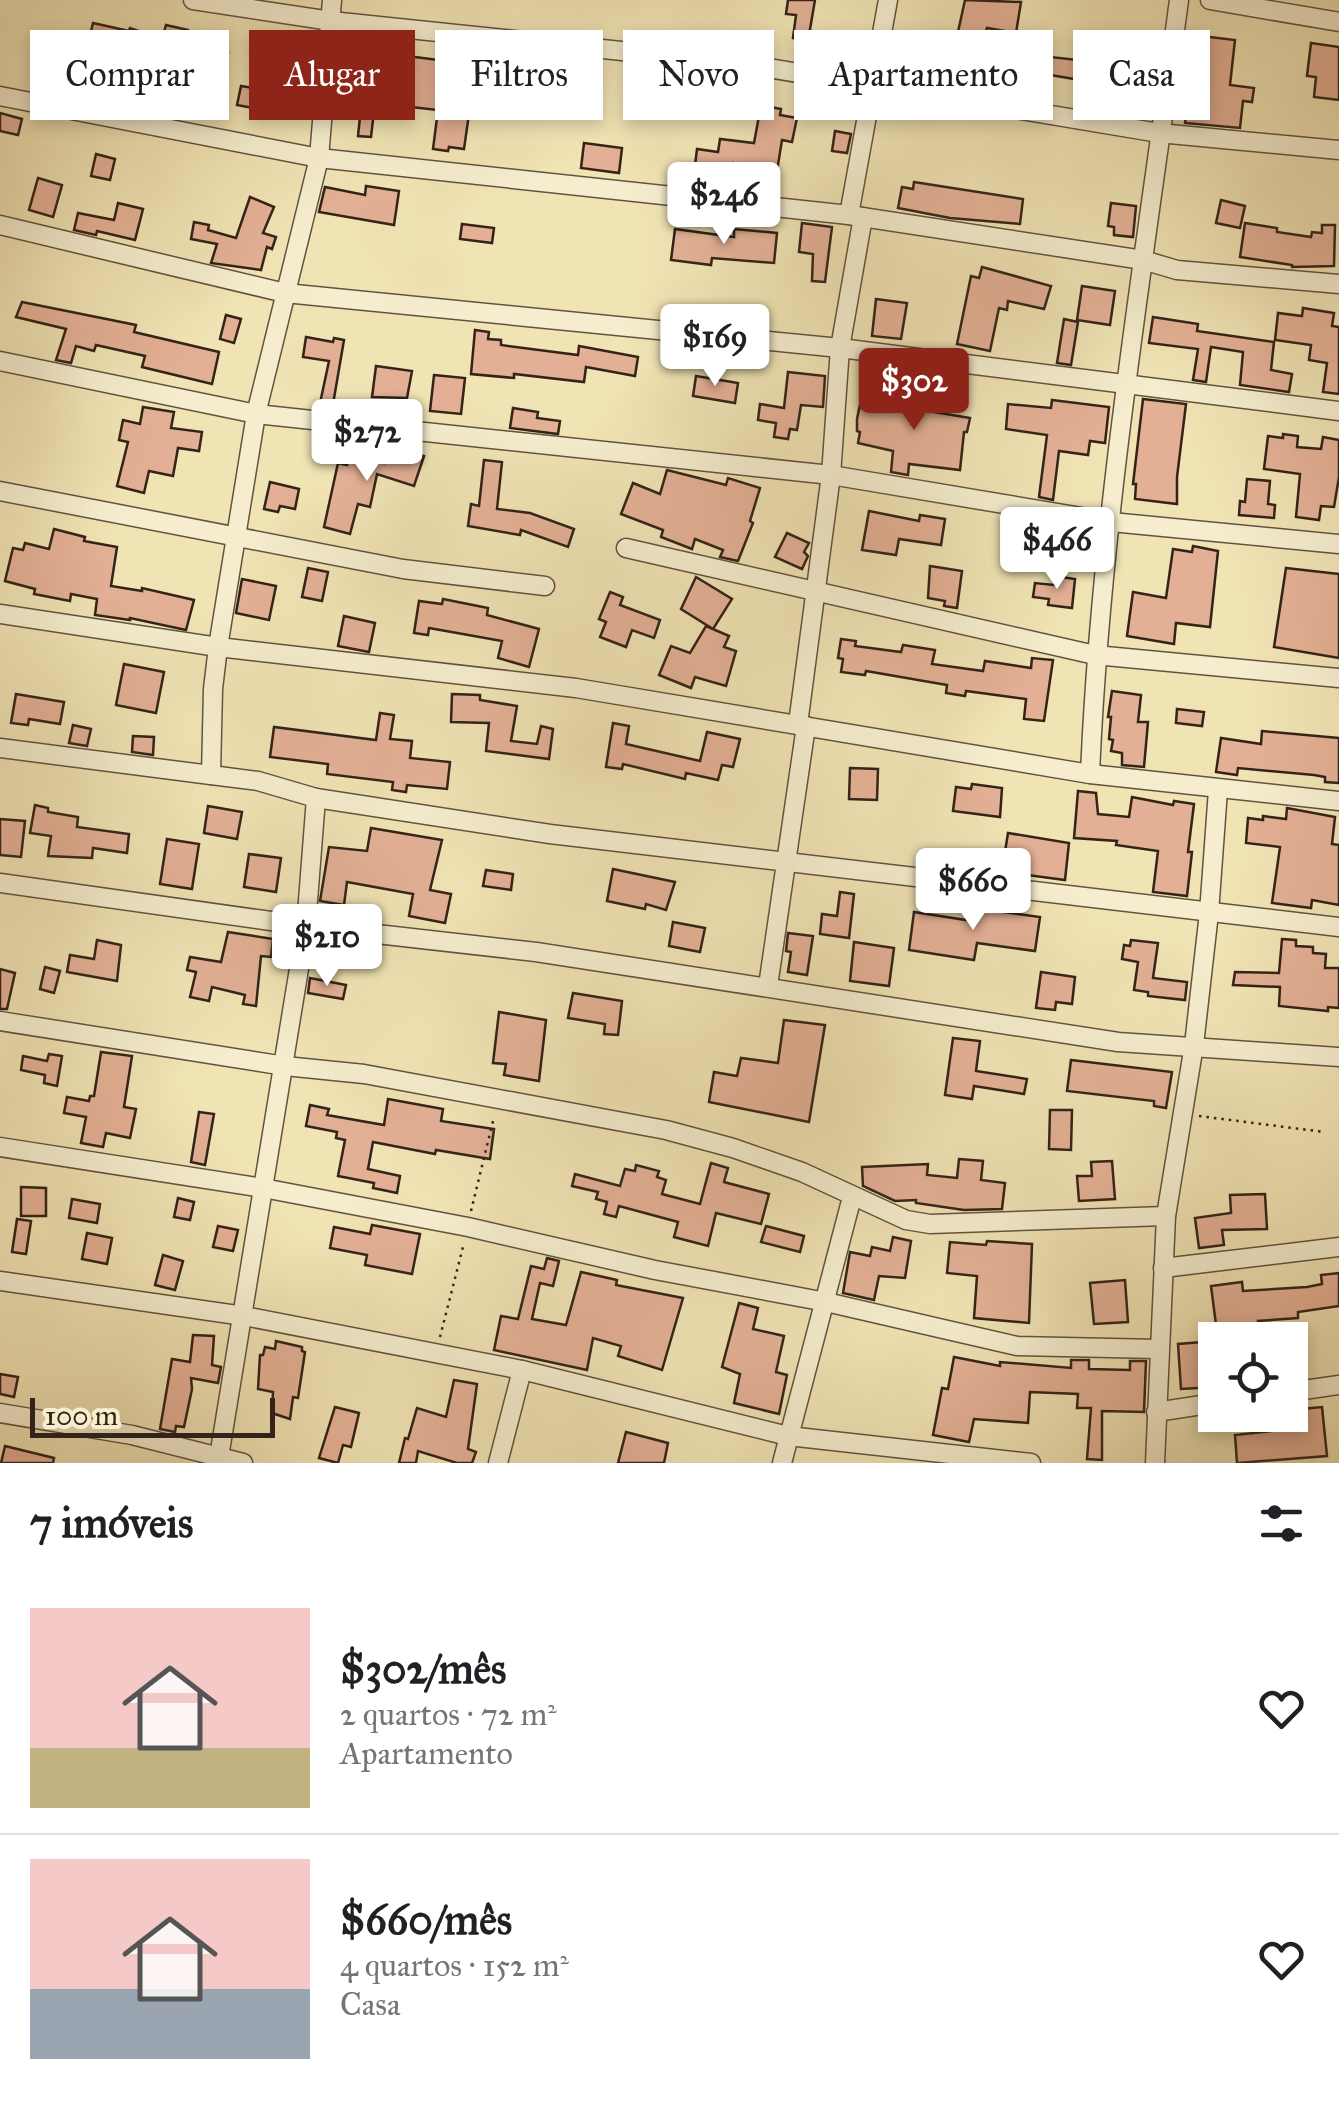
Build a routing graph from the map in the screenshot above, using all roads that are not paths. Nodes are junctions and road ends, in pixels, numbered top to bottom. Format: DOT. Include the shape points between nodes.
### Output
graph roads {
  1 [pos="193,0"];
  2 [pos="332,0"];
  3 [pos="888,0"];
  4 [pos="1179,0"];
  5 [pos="1210,0"];
  6 [pos="331,21"];
  7 [pos="1339,22"];
  8 [pos="882,30"];
  9 [pos="794,72"];
  10 [pos="0,96"];
  11 [pos="1053,116"];
  12 [pos="868,120"];
  13 [pos="1159,134"];
  14 [pos="1339,150"];
  15 [pos="319,158"];
  16 [pos="856,216"];
  17 [pos="0,226"];
  18 [pos="1143,260"];
  19 [pos="1339,284"];
  20 [pos="285,293"];
  21 [pos="840,348"];
  22 [pos="0,361"];
  23 [pos="1128,384"];
  24 [pos="1339,411"];
  25 [pos="256,414"];
  26 [pos="831,476"];
  27 [pos="0,491"];
  28 [pos="1111,522"];
  29 [pos="238,536"];
  30 [pos="1339,544"];
  31 [pos="626,548"];
  32 [pos="545,586"];
  33 [pos="817,591"];
  34 [pos="0,614"];
  35 [pos="218,647"];
  36 [pos="1095,655"];
  37 [pos="1339,678"];
  38 [pos="802,725"];
  39 [pos="0,748"];
  40 [pos="1090,774"];
  41 [pos="211,775"];
  42 [pos="1218,790"];
  43 [pos="316,798"];
  44 [pos="1339,801"];
  45 [pos="786,860"];
  46 [pos="0,883"];
  47 [pos="1209,913"];
  48 [pos="306,926"];
  49 [pos="1339,927"];
  50 [pos="768,986"];
  51 [pos="0,1021"];
  52 [pos="1194,1045"];
  53 [pos="1339,1057"];
  54 [pos="285,1066"];
  55 [pos="0,1147"];
  56 [pos="263,1188"];
  57 [pos="852,1197"];
  58 [pos="1166,1216"];
  59 [pos="1339,1247"];
  60 [pos="1163,1268"];
  61 [pos="0,1282"];
  62 [pos="826,1302"];
  63 [pos="244,1316"];
  64 [pos="1158,1348"];
  65 [pos="522,1370"];
  66 [pos="1339,1385"];
  67 [pos="1308,1389"];
  68 [pos="1198,1406"];
  69 [pos="0,1412"];
  70 [pos="1156,1412"];
  71 [pos="788,1436"];
  72 [pos="218,1460"];
  73 [pos="243,1463"];
  74 [pos="498,1463"];
  75 [pos="782,1463"];
  76 [pos="1031,1463"];
  77 [pos="1155,1463"];
  1 -- 6 [label="street"];
  2 -- 6 [label="street"];
  3 -- 8 [label="street"];
  4 -- 13 [label="street"];
  5 -- 7 [label="street"];
  6 -- 9 [label="street"];
  6 -- 15 [label="street"];
  10 -- 15 [label="street"];
  11 -- 13 [label="street"];
  12 -- 16 [label="street"];
  13 -- 14 [label="street"];
  13 -- 18 [label="street"];
  15 -- 16 [label="street"];
  15 -- 20 [label="street"];
  16 -- 18 [label="street"];
  16 -- 21 [label="street"];
  17 -- 20 [label="street"];
  18 -- 19 [label="street" via="1177,270"];
  18 -- 23 [label="street"];
  20 -- 21 [label="street"];
  20 -- 25 [label="street"];
  21 -- 23 [label="street"];
  21 -- 26 [label="street"];
  22 -- 25 [label="street"];
  23 -- 24 [label="street"];
  23 -- 28 [label="street"];
  25 -- 26 [label="street"];
  25 -- 29 [label="street"];
  26 -- 28 [label="street"];
  26 -- 33 [label="street"];
  27 -- 29 [label="street"];
  28 -- 30 [label="street"];
  28 -- 36 [label="street"];
  29 -- 32 [label="street" via="403,569"];
  29 -- 35 [label="street"];
  31 -- 33 [label="street"];
  33 -- 36 [label="street"];
  33 -- 38 [label="street"];
  34 -- 35 [label="street"];
  35 -- 38 [label="street" via="576,688"];
  35 -- 41 [label="street"];
  36 -- 37 [label="street"];
  36 -- 40 [label="street"];
  38 -- 40 [label="street"];
  38 -- 45 [label="street"];
  39 -- 41 [label="street"];
  40 -- 42 [label="street"];
  41 -- 43 [label="street"];
  42 -- 44 [label="street"];
  42 -- 47 [label="street"];
  43 -- 45 [label="street" via="550,834"];
  43 -- 48 [label="street"];
  45 -- 47 [label="street"];
  45 -- 50 [label="street"];
  46 -- 48 [label="street"];
  47 -- 49 [label="street"];
  47 -- 52 [label="street"];
  48 -- 50 [label="street"];
  48 -- 54 [label="street"];
  50 -- 52 [label="street" via="1118,1042"];
  51 -- 54 [label="street"];
  52 -- 53 [label="street"];
  52 -- 58 [label="street"];
  54 -- 56 [label="street"];
  54 -- 57 [label="street" via="364,1074 666,1130 802,1172"];
  55 -- 56 [label="street"];
  56 -- 62 [label="street"];
  56 -- 63 [label="street"];
  57 -- 58 [label="street" via="930,1224"];
  57 -- 62 [label="street"];
  58 -- 60 [label="street"];
  59 -- 60 [label="street"];
  60 -- 64 [label="street"];
  61 -- 63 [label="street"];
  62 -- 64 [label="street" via="1017,1346"];
  62 -- 71 [label="street"];
  63 -- 65 [label="street"];
  63 -- 72 [label="street"];
  64 -- 70 [label="street"];
  65 -- 71 [label="street"];
  65 -- 74 [label="street"];
  66 -- 67 [label="street"];
  68 -- 70 [label="street"];
  69 -- 72 [label="street" via="132,1435"];
  70 -- 77 [label="street"];
  71 -- 75 [label="street"];
  71 -- 76 [label="street"];
  72 -- 73 [label="street"];
}
